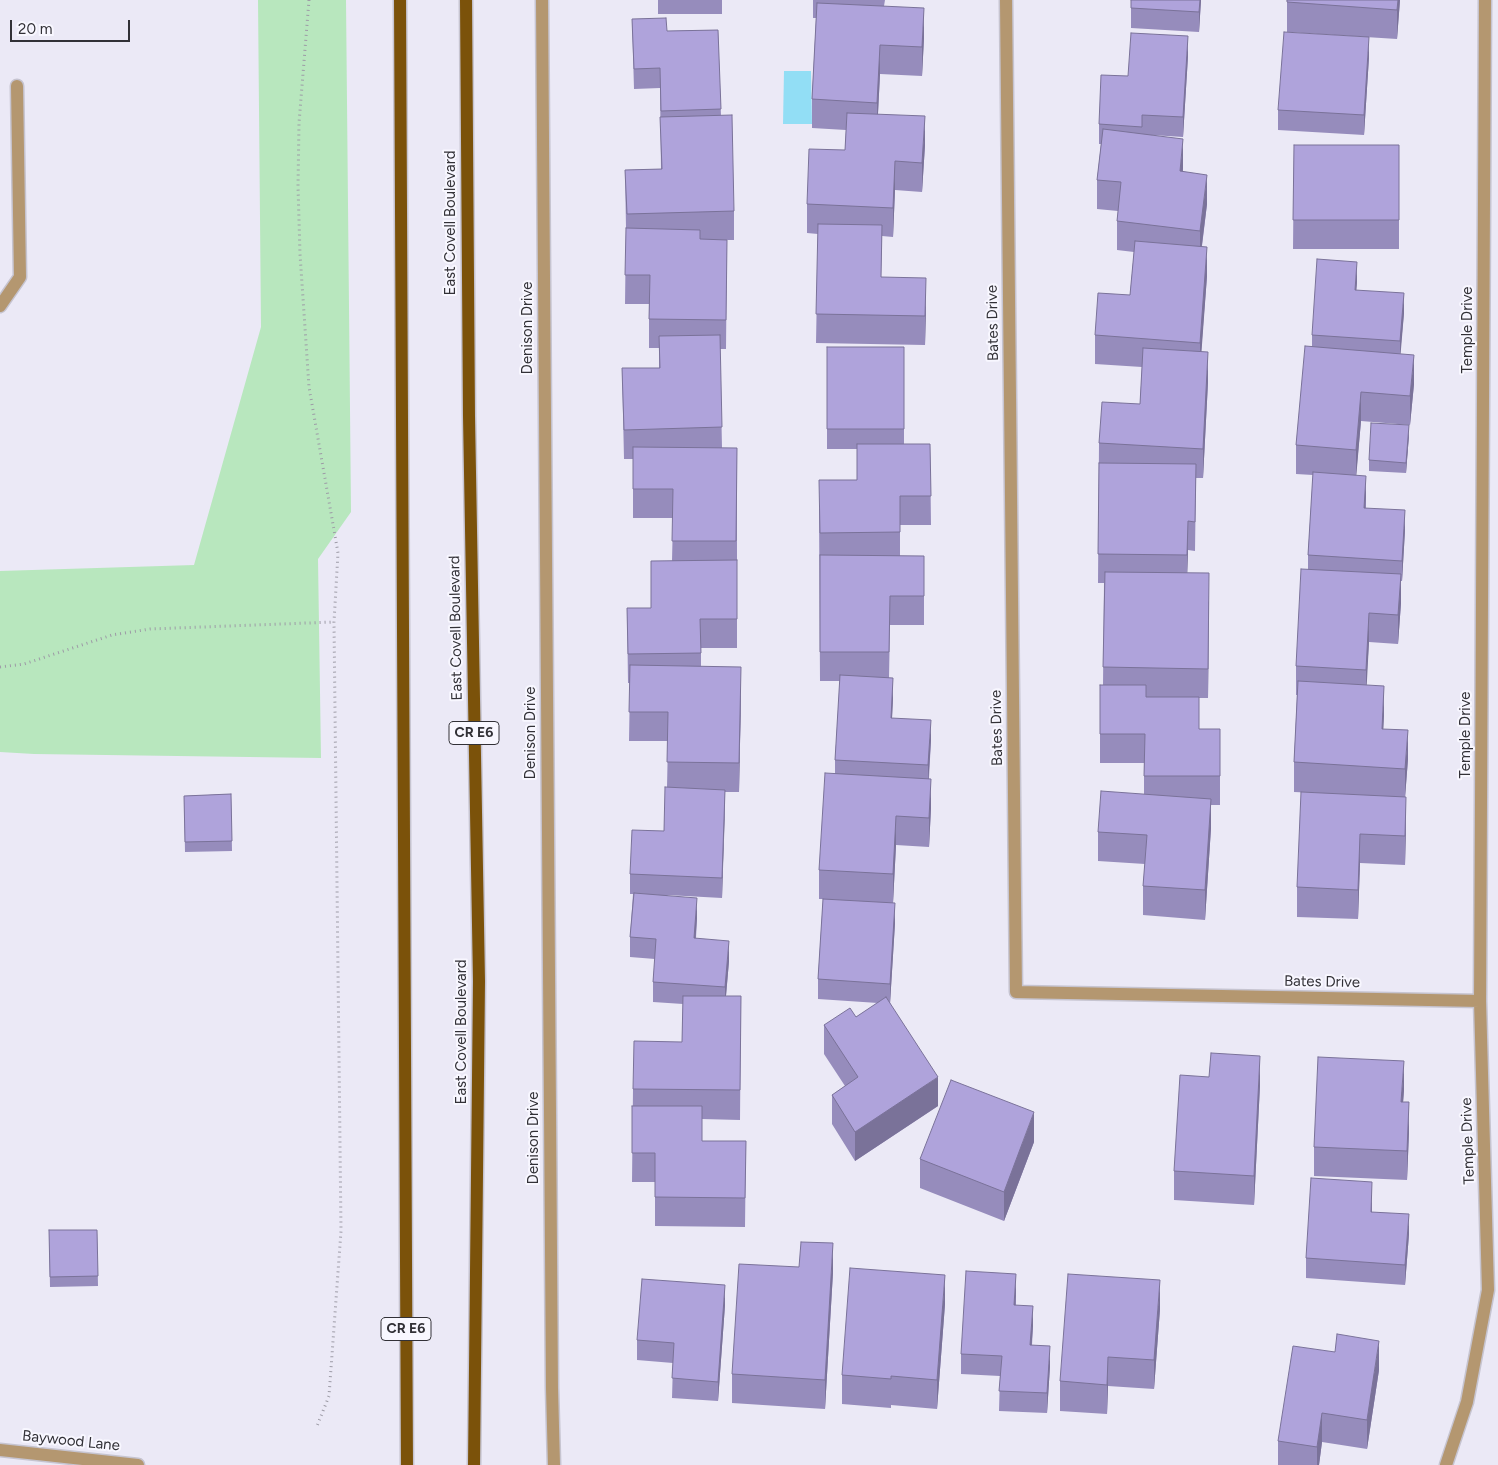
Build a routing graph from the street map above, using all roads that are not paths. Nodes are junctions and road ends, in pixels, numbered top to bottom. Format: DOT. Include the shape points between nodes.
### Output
graph roads {
  1 [pos="400,0"];
  2 [pos="466,0"];
  3 [pos="542,0"];
  4 [pos="1006,0"];
  5 [pos="1485,0"];
  6 [pos="17,86"];
  7 [pos="1492,232"];
  8 [pos="0,306"];
  9 [pos="1480,1001"];
  10 [pos="0,1450"];
  11 [pos="138,1465"];
  12 [pos="407,1465"];
  13 [pos="474,1465"];
  14 [pos="554,1465"];
  15 [pos="1446,1465"];
  1 -- 12 [label="main road, CR E6"];
  2 -- 13 [label="main road, East Covell Boulevard / CR E6" via="469,436 479,981"];
  3 -- 14 [label="street, Denison Drive"];
  4 -- 9 [label="street, Bates Drive" via="1016,992"];
  5 -- 7 [label="street, Temple Drive"];
  6 -- 8 [label="street" via="20,277"];
  7 -- 9 [label="street, Temple Drive"];
  9 -- 15 [label="street, Temple Drive" via="1488,1290 1467,1402"];
  10 -- 11 [label="street, Baywood Lane"];
}
